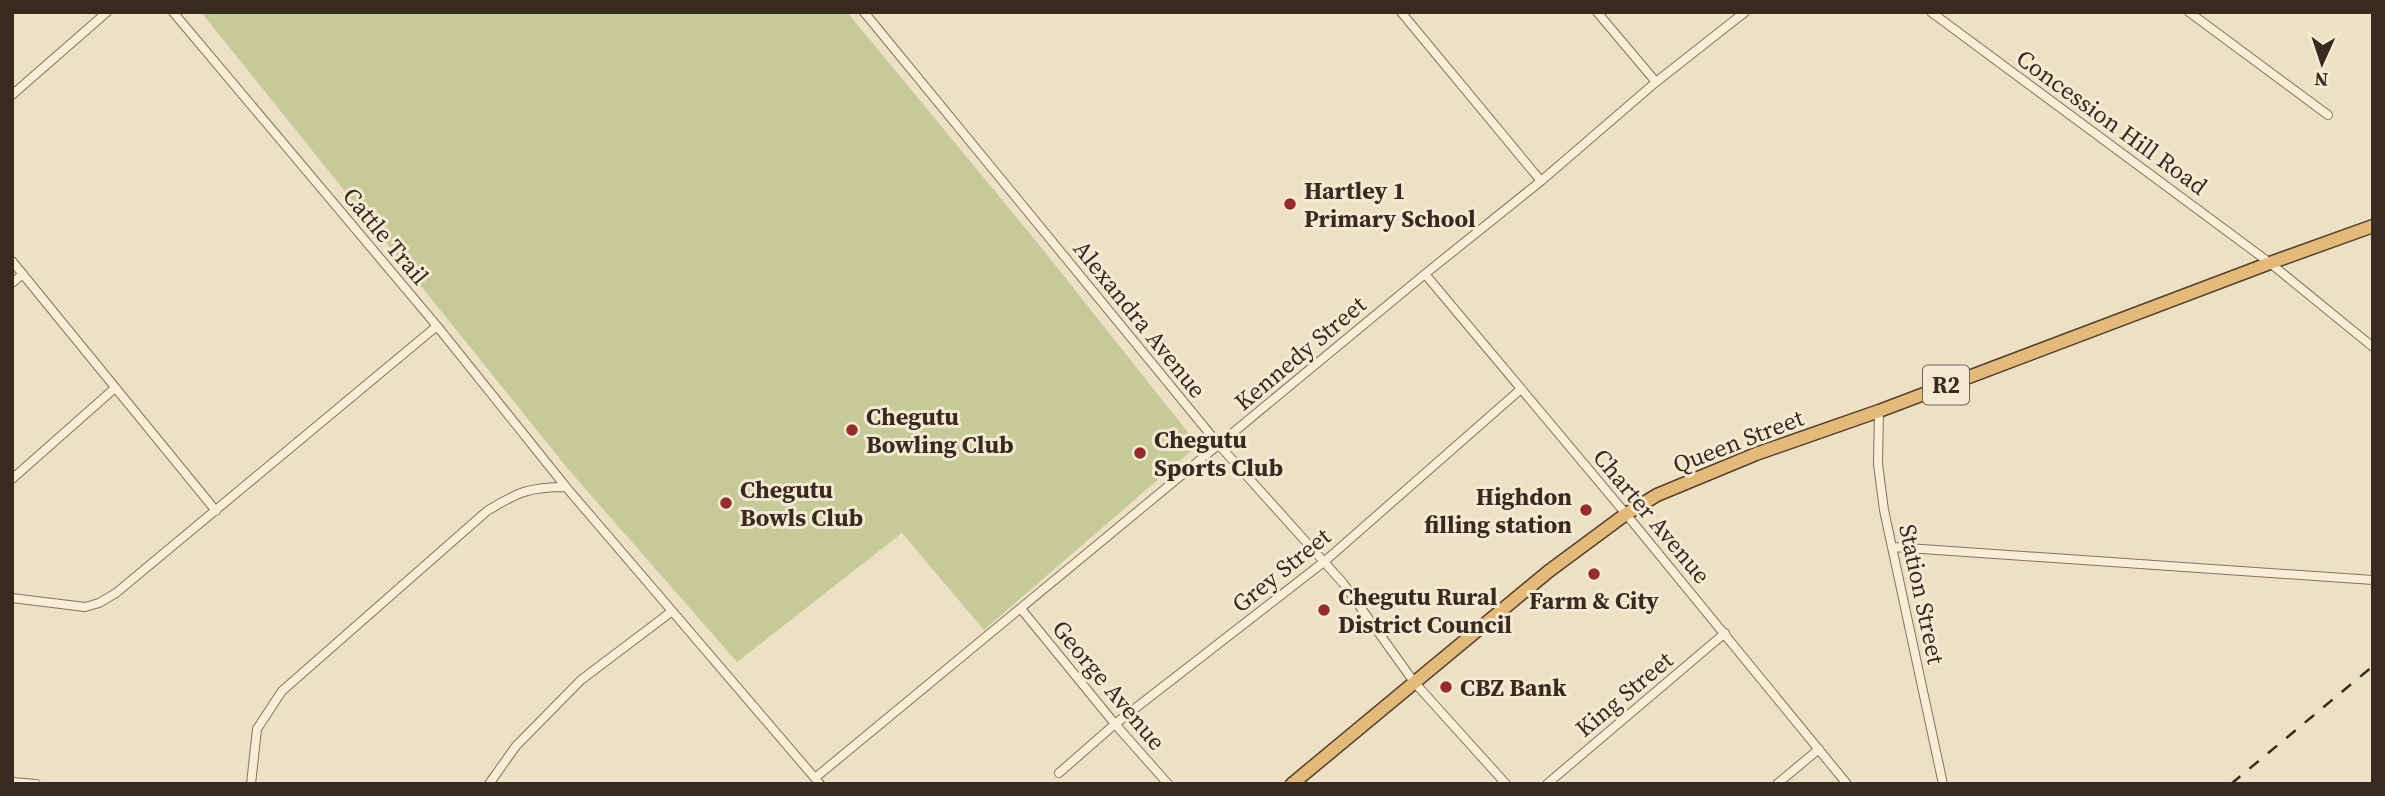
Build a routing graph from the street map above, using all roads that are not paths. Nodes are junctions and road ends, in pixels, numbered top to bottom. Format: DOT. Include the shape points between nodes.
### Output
graph roads {
  1 [pos="107,12"];
  2 [pos="173,12"];
  3 [pos="864,12"];
  4 [pos="1401,12"];
  5 [pos="1597,12"];
  6 [pos="1745,12"];
  7 [pos="1931,12"];
  8 [pos="2189,12"];
  9 [pos="1656,82"];
  10 [pos="12,94"];
  11 [pos="2328,115"];
  12 [pos="1541,181"];
  13 [pos="2373,226"];
  14 [pos="12,261"];
  15 [pos="2270,263"];
  16 [pos="23,274"];
  17 [pos="1424,274"];
  18 [pos="12,283"];
  19 [pos="436,326"];
  20 [pos="2373,347"];
  21 [pos="116,388"];
  22 [pos="1521,388"];
  23 [pos="1879,411"];
  24 [pos="1219,445"];
  25 [pos="12,479"];
  26 [pos="566,487"];
  27 [pos="216,511"];
  28 [pos="1626,514"];
  29 [pos="1892,547"];
  30 [pos="1325,561"];
  31 [pos="2373,580"];
  32 [pos="12,598"];
  33 [pos="1022,610"];
  34 [pos="671,612"];
  35 [pos="1725,633"];
  36 [pos="1413,681"];
  37 [pos="1115,724"];
  38 [pos="1819,749"];
  39 [pos="1059,773"];
  40 [pos="817,781"];
  41 [pos="12,782"];
  42 [pos="36,784"];
  43 [pos="251,784"];
  44 [pos="489,784"];
  45 [pos="1168,784"];
  46 [pos="1292,784"];
  47 [pos="1506,784"];
  48 [pos="1547,784"];
  49 [pos="1777,784"];
  50 [pos="1847,784"];
  51 [pos="1943,784"];
  1 -- 10 [label="street"];
  2 -- 19 [label="street, Cattle Trail"];
  3 -- 24 [label="street, Alexandra Avenue"];
  4 -- 12 [label="street"];
  5 -- 9 [label="street"];
  6 -- 9 [label="street, Kennedy Street"];
  7 -- 15 [label="street, Concession Hill Road"];
  8 -- 11 [label="street"];
  9 -- 12 [label="street, Kennedy Street"];
  12 -- 17 [label="street, Kennedy Street"];
  13 -- 15 [label="highway, R2"];
  14 -- 16 [label="street"];
  15 -- 20 [label="street, Concession Hill Road"];
  15 -- 23 [label="highway, Queen Street / R2"];
  16 -- 18 [label="street"];
  16 -- 21 [label="street"];
  17 -- 22 [label="street, Charter Avenue"];
  17 -- 24 [label="street, Kennedy Street"];
  19 -- 26 [label="street, Cattle Trail"];
  19 -- 27 [label="street"];
  21 -- 25 [label="street"];
  21 -- 27 [label="street"];
  22 -- 28 [label="street, Charter Avenue"];
  22 -- 30 [label="street, Grey Street"];
  23 -- 28 [label="highway, Queen Street / R2" via="1756,454 1657,495"];
  23 -- 29 [label="street, Station Street" via="1878,464"];
  24 -- 30 [label="street, Alexandra Avenue"];
  24 -- 33 [label="street, Kennedy Street"];
  26 -- 34 [label="street, Cattle Trail"];
  26 -- 43 [label="street" via="516,494 487,511 282,691 257,729"];
  27 -- 32 [label="street" via="99,603 85,607"];
  28 -- 35 [label="street, Charter Avenue"];
  28 -- 36 [label="highway, Queen Street / R2"];
  29 -- 31 [label="street"];
  29 -- 51 [label="street, Station Street"];
  30 -- 36 [label="street, Alexandra Avenue"];
  30 -- 37 [label="street, Grey Street"];
  33 -- 37 [label="street, George Avenue"];
  33 -- 40 [label="street, Kennedy Street"];
  34 -- 40 [label="street, Cattle Trail"];
  34 -- 44 [label="street" via="581,680 516,746"];
  35 -- 38 [label="street, Charter Avenue"];
  35 -- 48 [label="street, King Street"];
  36 -- 46 [label="highway, Queen Street / R2"];
  36 -- 47 [label="street, Alexandra Avenue"];
  37 -- 39 [label="street, Grey Street"];
  37 -- 45 [label="street, George Avenue"];
  38 -- 49 [label="street"];
  38 -- 50 [label="street, Charter Avenue"];
  41 -- 42 [label="street"];
}
